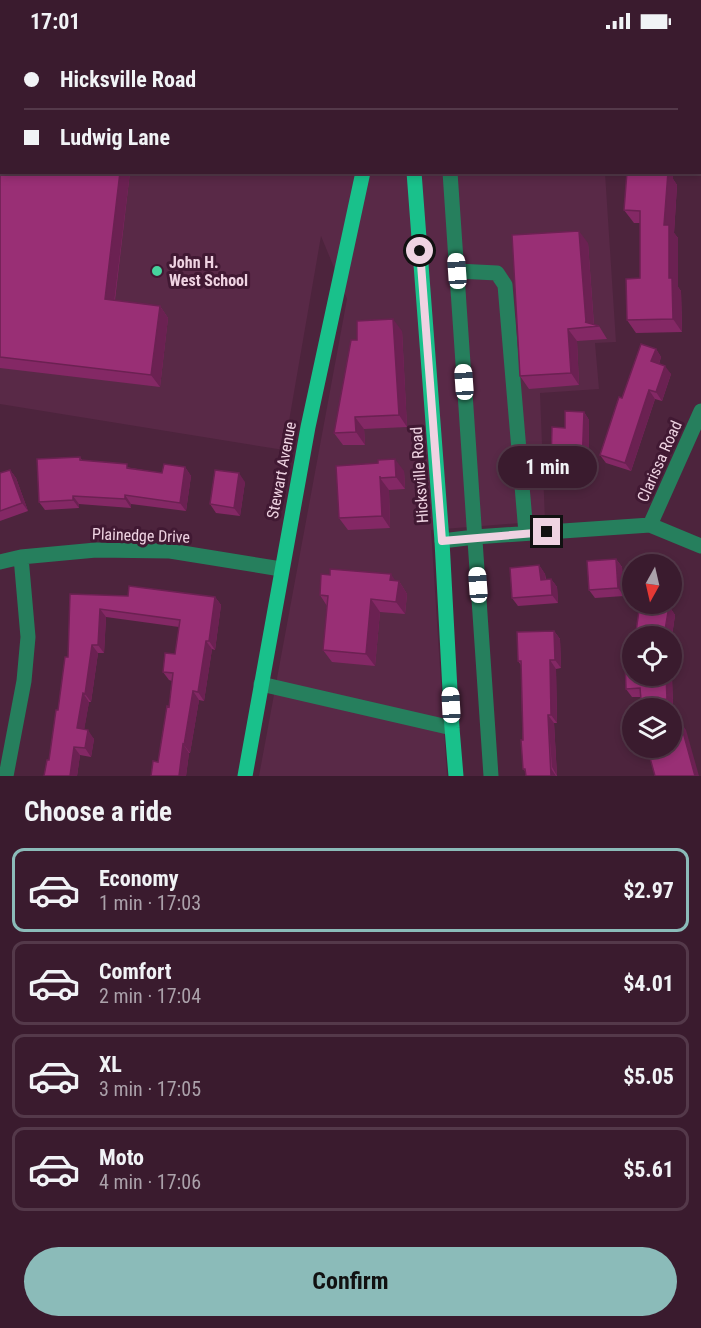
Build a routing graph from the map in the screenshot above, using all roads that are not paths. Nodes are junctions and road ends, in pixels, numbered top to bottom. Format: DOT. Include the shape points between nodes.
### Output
graph roads {
  1 [pos="363,174"];
  2 [pos="414,174"];
  3 [pos="450,174"];
  4 [pos="457,271"];
  5 [pos="701,411"];
  6 [pos="650,525"];
  7 [pos="526,533"];
  8 [pos="474,537"];
  9 [pos="442,541"];
  10 [pos="701,546"];
  11 [pos="21,557"];
  12 [pos="0,562"];
  13 [pos="281,569"];
  14 [pos="261,684"];
  15 [pos="452,728"];
  16 [pos="6,776"];
  17 [pos="245,776"];
  18 [pos="456,776"];
  19 [pos="491,776"];
  1 -- 13 [label="main road, Stewart Avenue"];
  2 -- 9 [label="main road, Hicksville Road"];
  3 -- 4 [label="street"];
  4 -- 7 [label="street" via="497,273 505,285"];
  4 -- 8 [label="street"];
  5 -- 6 [label="street, Clarissa Road"];
  6 -- 7 [label="street"];
  6 -- 10 [label="street"];
  7 -- 8 [label="street"];
  8 -- 9 [label="street"];
  8 -- 19 [label="street"];
  9 -- 15 [label="main road, Hicksville Road"];
  11 -- 12 [label="street, Plainedge Drive"];
  11 -- 13 [label="street, Plainedge Drive" via="96,550 170,551"];
  11 -- 16 [label="street" via="28,637"];
  13 -- 14 [label="main road, Stewart Avenue"];
  14 -- 15 [label="street"];
  14 -- 17 [label="main road, Stewart Avenue"];
  15 -- 18 [label="main road, Hicksville Road"];
}
